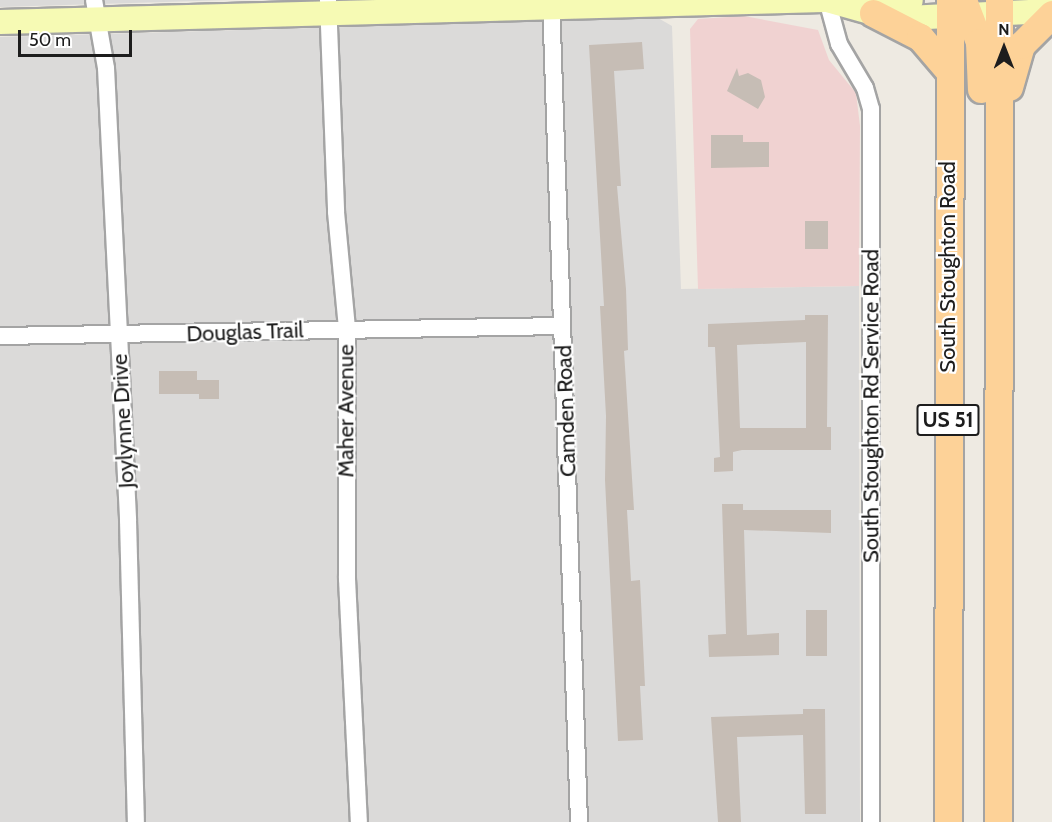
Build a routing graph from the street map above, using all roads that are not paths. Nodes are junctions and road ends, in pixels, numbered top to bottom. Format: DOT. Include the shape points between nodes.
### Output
graph roads {
  1 [pos="826,0"];
  2 [pos="838,0"];
  3 [pos="910,0"];
  4 [pos="551,3"];
  5 [pos="328,6"];
  6 [pos="977,6"];
  7 [pos="97,10"];
  8 [pos="1052,12"];
  9 [pos="873,13"];
  10 [pos="0,22"];
  11 [pos="949,71"];
  12 [pos="998,106"];
  13 [pos="998,263"];
  14 [pos="562,326"];
  15 [pos="347,329"];
  16 [pos="0,336"];
  17 [pos="118,336"];
  18 [pos="136,822"];
  19 [pos="359,822"];
  20 [pos="579,822"];
  21 [pos="871,822"];
  22 [pos="948,822"];
  23 [pos="998,822"];
  1 -- 4 [label="street"];
  1 -- 9 [label="street"];
  1 -- 21 [label="street, South Stoughton Rd Service Road" via="839,44 865,88 871,109"];
  2 -- 3 [label="street" via="867,5"];
  4 -- 5 [label="street"];
  4 -- 14 [label="street, Camden Road"];
  5 -- 7 [label="street"];
  5 -- 15 [label="street, Maher Avenue" via="336,212"];
  6 -- 8 [label="street"];
  6 -- 9 [label="street"];
  6 -- 11 [label="main road, South Stoughton Road / US 51"];
  6 -- 12 [label="main road, US 51"];
  6 -- 13 [label="main road" via="982,116"];
  7 -- 10 [label="street"];
  7 -- 17 [label="street, Joylynne Drive" via="106,68"];
  8 -- 12 [label="main road" via="1021,45 1007,93"];
  9 -- 11 [label="main road" via="920,37"];
  11 -- 22 [label="main road, South Stoughton Road / US 51"];
  12 -- 13 [label="main road, US 51"];
  13 -- 23 [label="main road, US 51"];
  14 -- 15 [label="street, Douglas Trail"];
  14 -- 20 [label="street, Camden Road"];
  15 -- 17 [label="street, Douglas Trail"];
  15 -- 19 [label="street, Maher Avenue" via="347,579"];
  16 -- 17 [label="street, Douglas Trail"];
  17 -- 18 [label="street, Joylynne Drive" via="128,520"];
}
